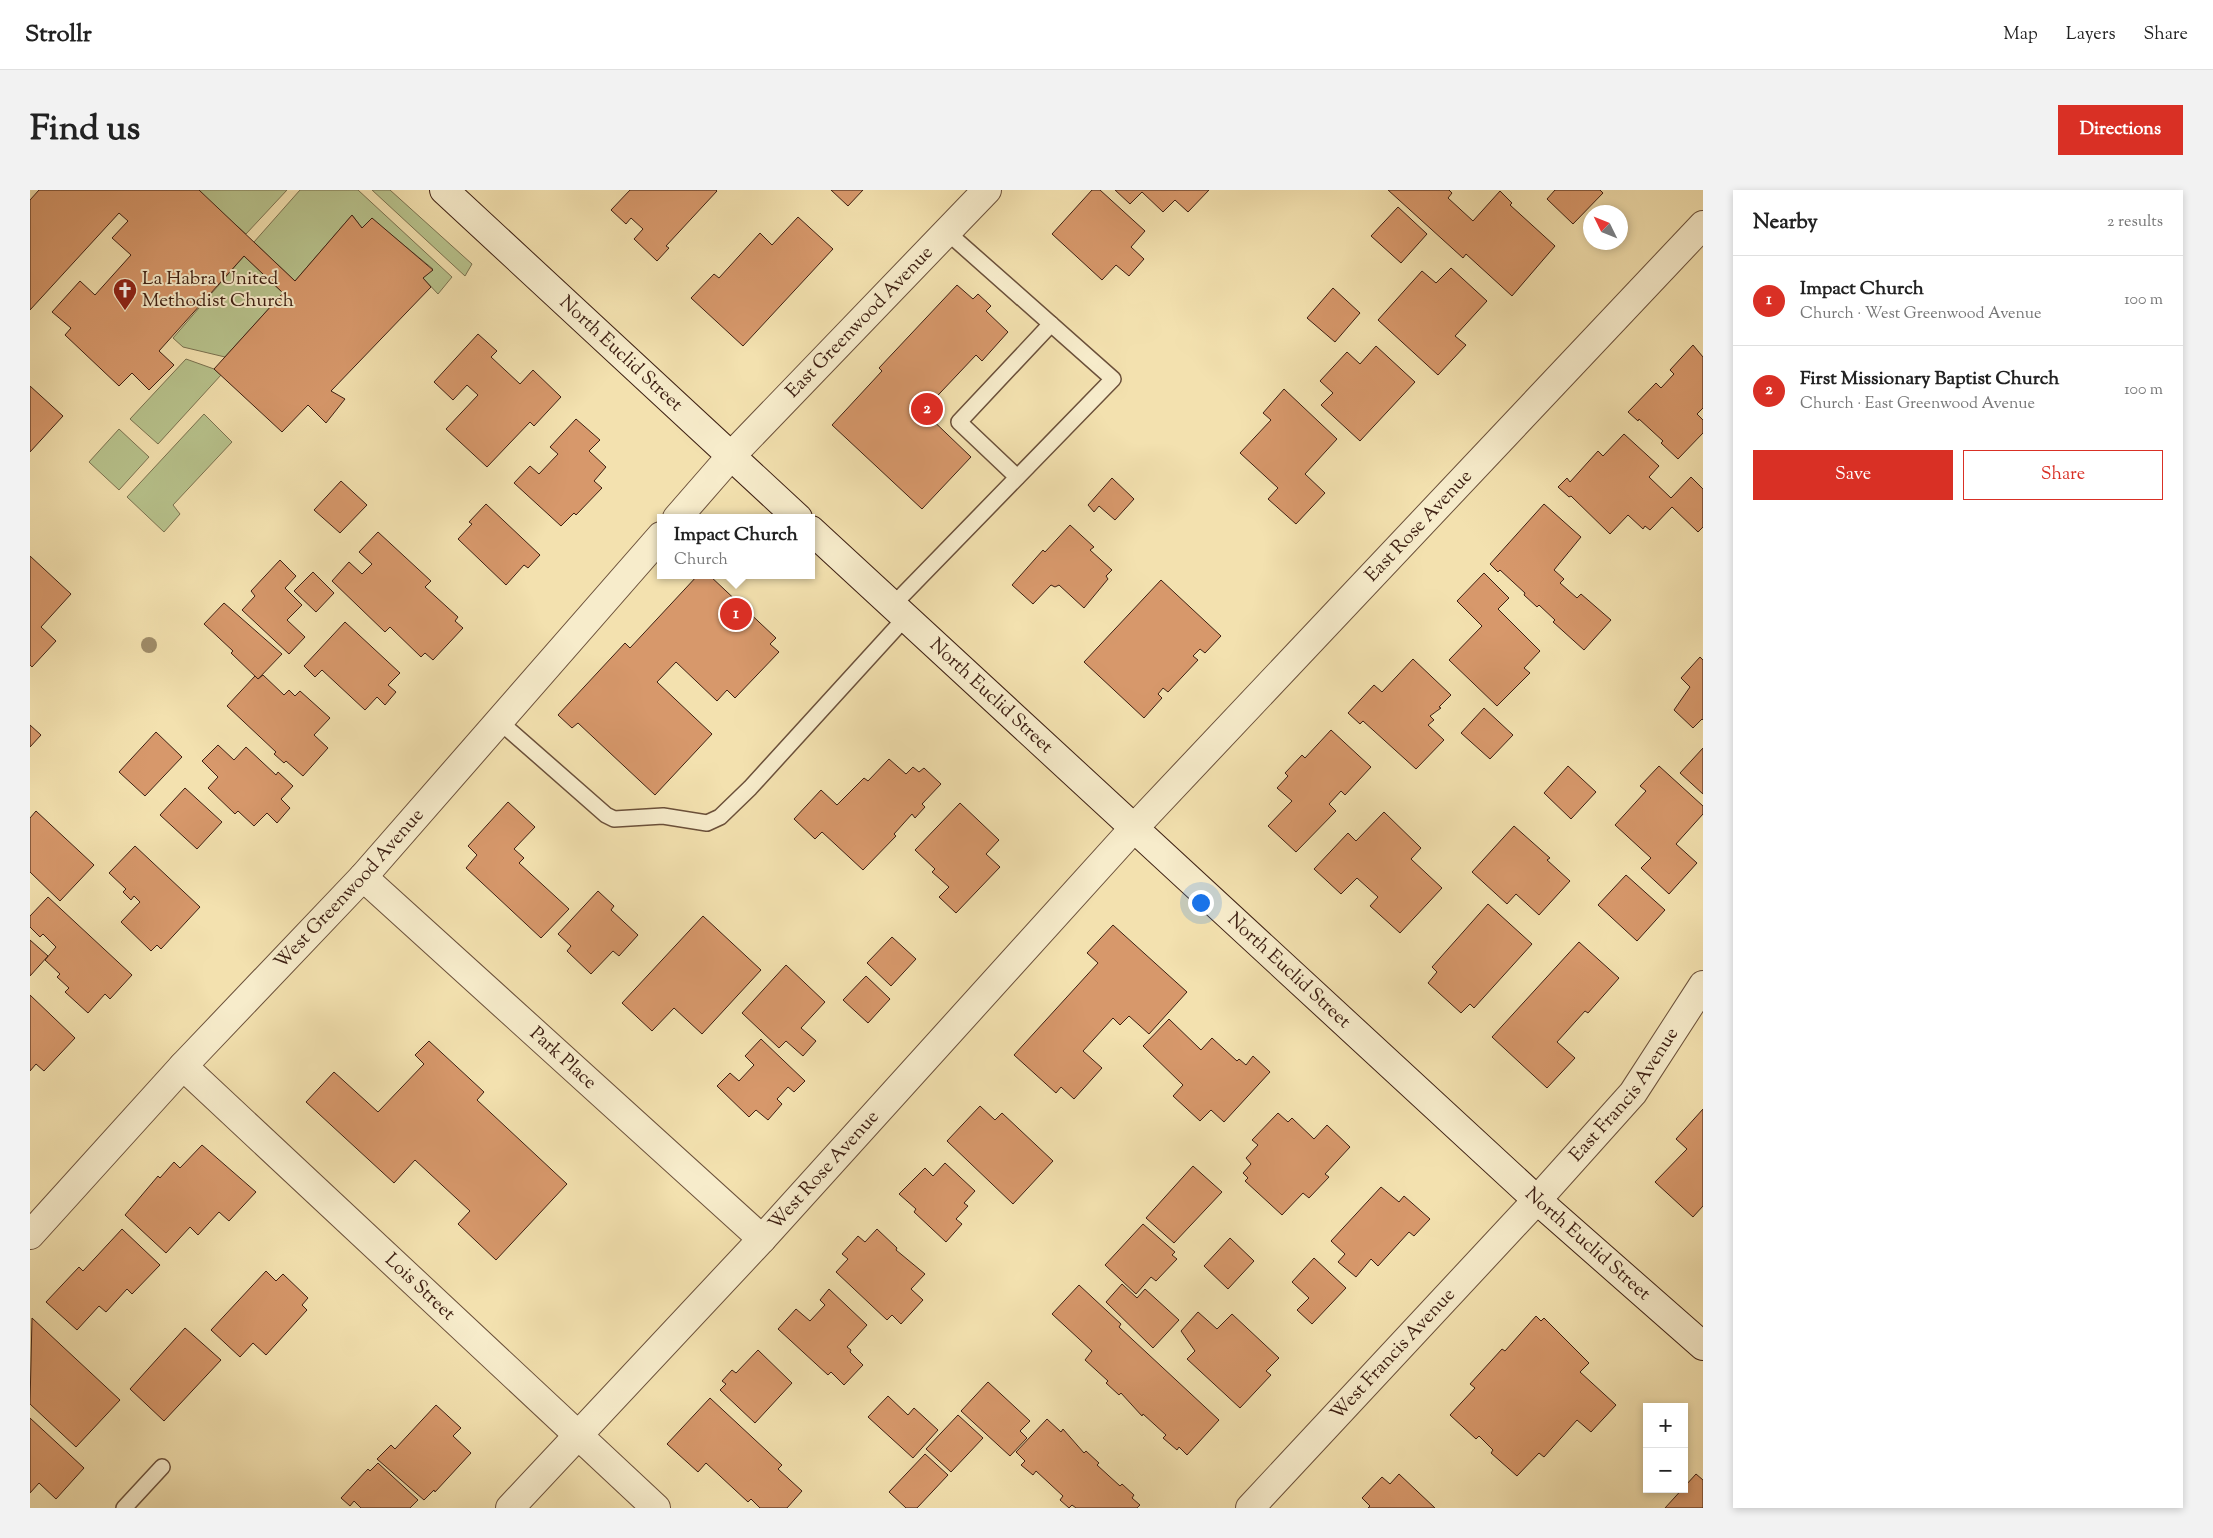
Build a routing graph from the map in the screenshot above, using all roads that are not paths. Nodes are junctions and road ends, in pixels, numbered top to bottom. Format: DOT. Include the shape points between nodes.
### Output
graph roads {
  1 [pos="444,190"];
  2 [pos="987,190"];
  3 [pos="1703,225"];
  4 [pos="947,232"];
  5 [pos="1051,324"];
  6 [pos="731,456"];
  7 [pos="1017,478"];
  8 [pos="680,514"];
  9 [pos="794,514"];
  10 [pos="815,534"];
  11 [pos="657,541"];
  12 [pos="899,611"];
  13 [pos="499,721"];
  14 [pos="1134,828"];
  15 [pos="363,877"];
  16 [pos="1703,985"];
  17 [pos="184,1066"];
  18 [pos="1537,1200"];
  19 [pos="30,1235"];
  20 [pos="762,1239"];
  21 [pos="1703,1346"];
  22 [pos="577,1436"];
  23 [pos="162,1467"];
  24 [pos="124,1508"];
  25 [pos="510,1508"];
  26 [pos="656,1508"];
  27 [pos="1250,1508"];
  1 -- 6 [label="street, North Euclid Street"];
  2 -- 4 [label="street, East Greenwood Avenue"];
  3 -- 14 [label="street, East Rose Avenue"];
  4 -- 5 [label="lane"];
  4 -- 6 [label="street, East Greenwood Avenue"];
  5 -- 7 [label="lane" via="958,422"];
  5 -- 7 [label="lane" via="1113,379"];
  6 -- 8 [label="street"];
  6 -- 9 [label="street, North Euclid Street"];
  7 -- 12 [label="lane"];
  10 -- 12 [label="street, North Euclid Street"];
  11 -- 13 [label="street, West Greenwood Avenue"];
  12 -- 13 [label="lane" via="750,788 720,817 707,823 663,816 614,818 606,815"];
  12 -- 14 [label="street, North Euclid Street"];
  13 -- 15 [label="street, West Greenwood Avenue"];
  14 -- 18 [label="street, North Euclid Street"];
  14 -- 20 [label="street, West Rose Avenue"];
  15 -- 17 [label="street, West Greenwood Avenue"];
  15 -- 20 [label="street, Park Place"];
  16 -- 18 [label="street, East Francis Avenue" via="1633,1093"];
  17 -- 19 [label="street, West Greenwood Avenue"];
  17 -- 22 [label="street, Lois Street"];
  18 -- 21 [label="street, North Euclid Street"];
  18 -- 27 [label="street, West Francis Avenue"];
  20 -- 22 [label="street, West Rose Avenue"];
  22 -- 25 [label="street, West Rose Avenue"];
  22 -- 26 [label="street, Lois Street"];
  23 -- 24 [label="lane"];
}
